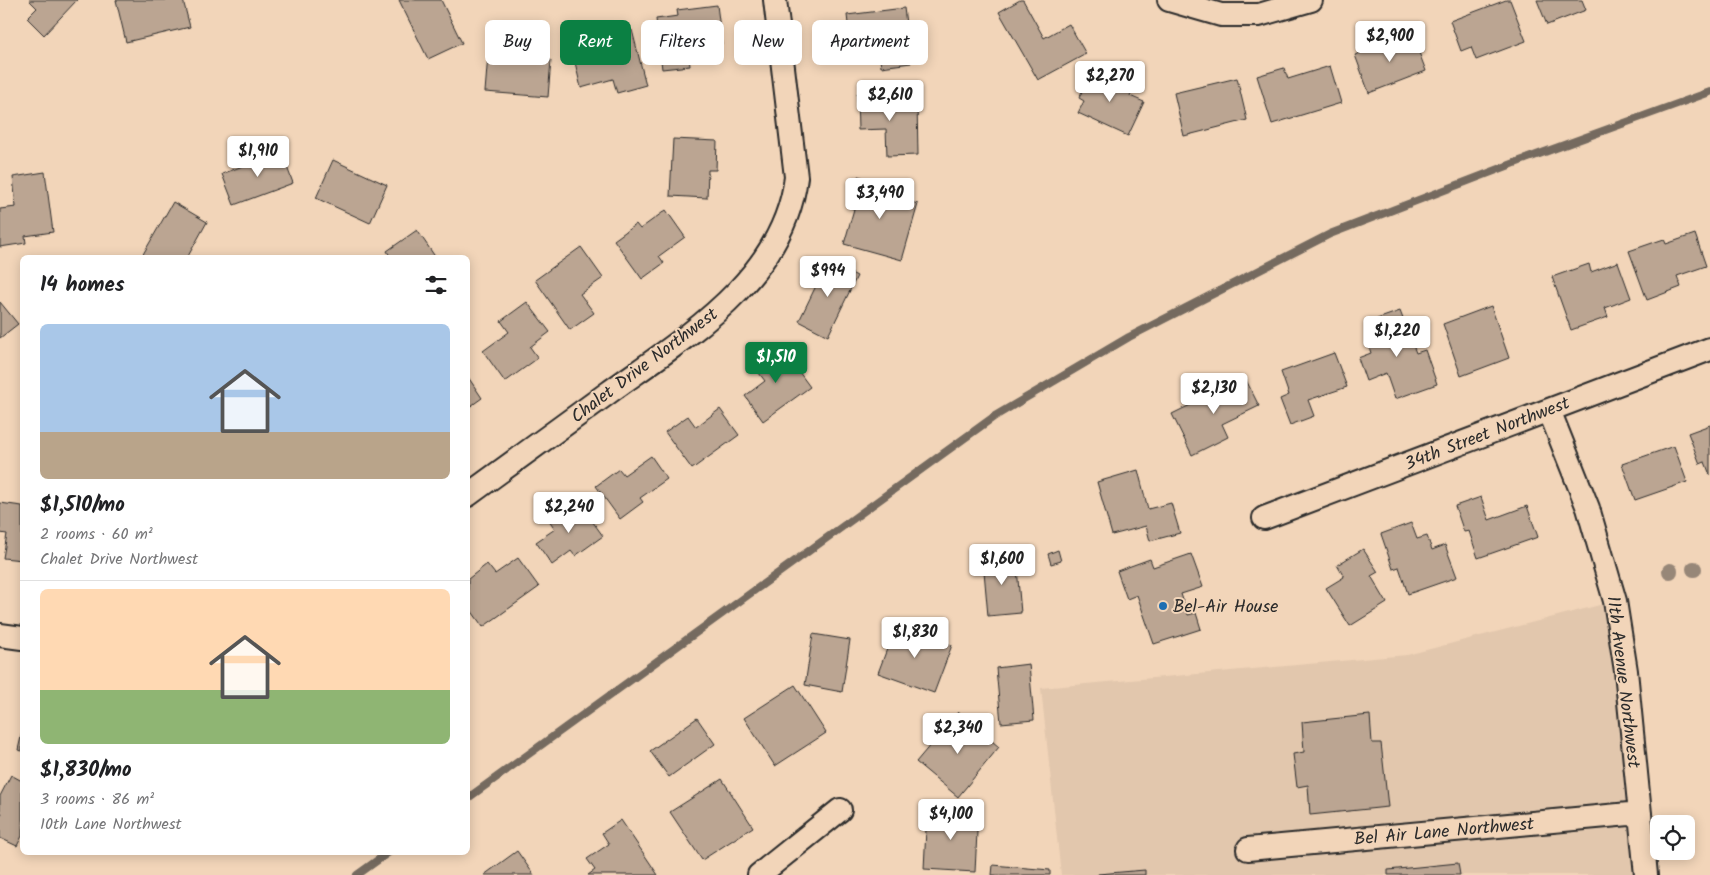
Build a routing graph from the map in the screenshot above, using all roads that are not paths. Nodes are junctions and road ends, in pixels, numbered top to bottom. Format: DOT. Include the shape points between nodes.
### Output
graph roads {
  1 [pos="775,0"];
  2 [pos="1169,0"];
  3 [pos="1311,0"];
  4 [pos="1710,350"];
  5 [pos="1549,410"];
  6 [pos="470,494"];
  7 [pos="1264,518"];
  8 [pos="0,635"];
  9 [pos="20,638"];
  10 [pos="840,810"];
  11 [pos="1640,813"];
  12 [pos="1248,849"];
  13 [pos="759,875"];
  14 [pos="1646,875"];
  1 -- 6 [label="street, Chalet Drive Northwest" via="796,177 794,201 769,253 750,278 705,322"];
  2 -- 3 [label="street" via="1221,14 1259,14"];
  4 -- 5 [label="street, 34th Street Northwest"];
  5 -- 7 [label="street, 34th Street Northwest"];
  5 -- 11 [label="street, 11th Avenue Northwest" via="1588,508 1615,601 1626,671"];
  8 -- 9 [label="street"];
  10 -- 13 [label="street"];
  11 -- 12 [label="street, Bel Air Lane Northwest"];
  11 -- 14 [label="street, 11th Avenue Northwest"];
}
